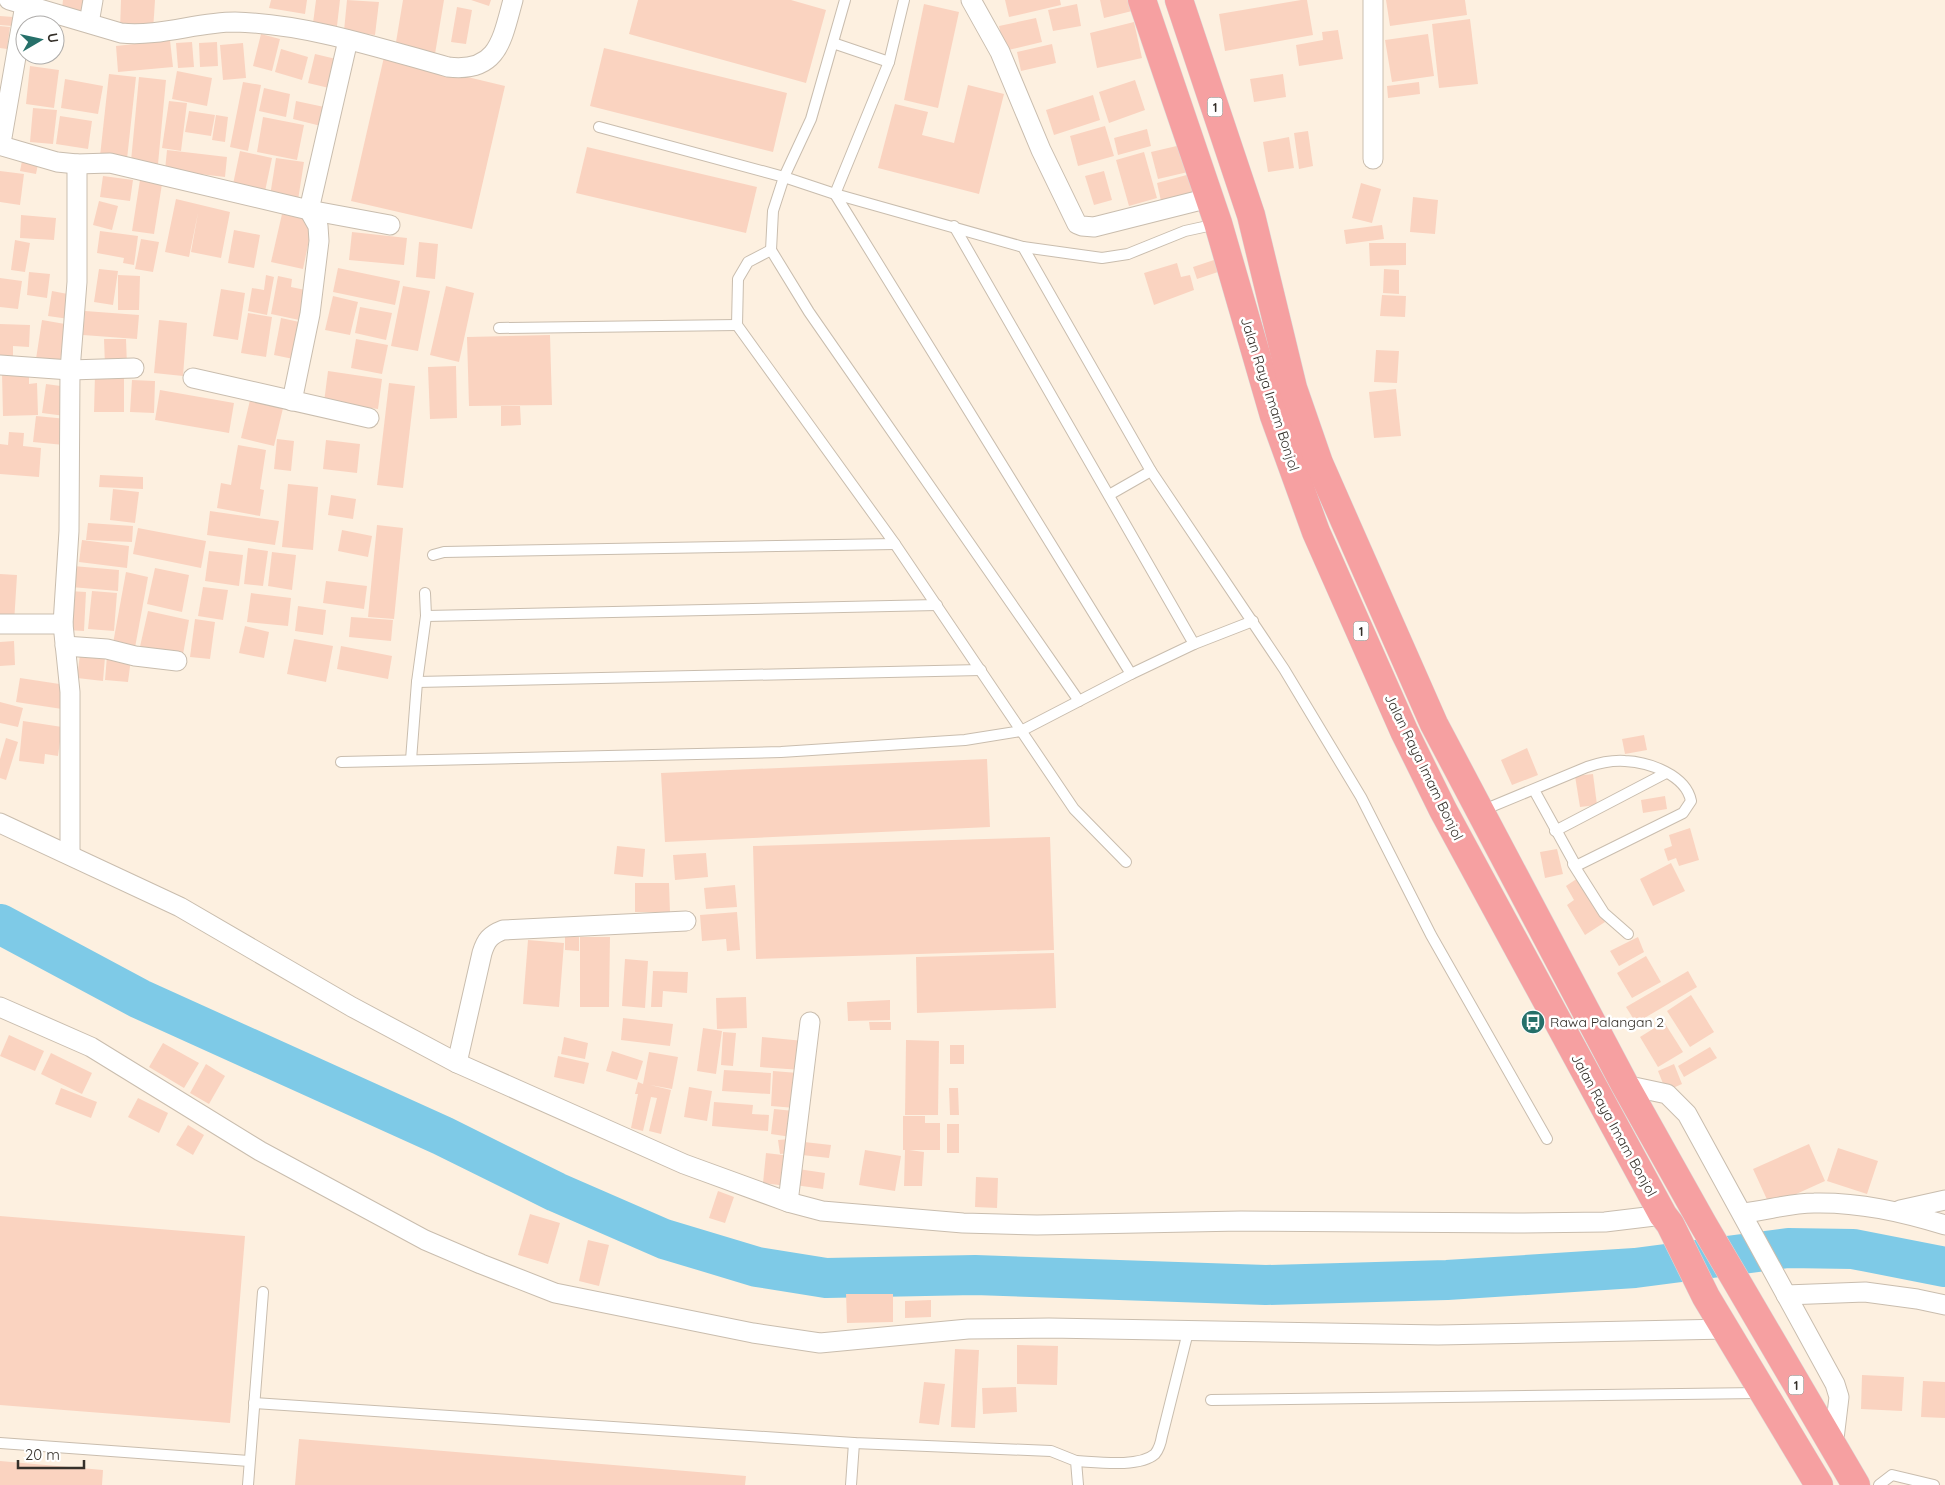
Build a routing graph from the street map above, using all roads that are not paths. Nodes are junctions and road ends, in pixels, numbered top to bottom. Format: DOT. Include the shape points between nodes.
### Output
graph roads {
  1 [pos="93,0"];
  2 [pos="512,0"];
  3 [pos="845,0"];
  4 [pos="904,0"];
  5 [pos="971,0"];
  6 [pos="1142,0"];
  7 [pos="1179,0"];
  8 [pos="1373,0"];
  9 [pos="17,3"];
  10 [pos="89,23"];
  11 [pos="348,40"];
  12 [pos="833,43"];
  13 [pos="889,62"];
  14 [pos="599,128"];
  15 [pos="1374,159"];
  16 [pos="77,164"];
  17 [pos="784,177"];
  18 [pos="835,194"];
  19 [pos="1210,198"];
  20 [pos="308,210"];
  21 [pos="1251,214"];
  22 [pos="1218,224"];
  23 [pos="390,225"];
  24 [pos="954,226"];
  25 [pos="1024,246"];
  26 [pos="771,250"];
  27 [pos="738,325"];
  28 [pos="499,328"];
  29 [pos="0,365"];
  30 [pos="134,368"];
  31 [pos="70,370"];
  32 [pos="194,378"];
  33 [pos="292,402"];
  34 [pos="369,418"];
  35 [pos="1151,471"];
  36 [pos="1109,495"];
  37 [pos="895,544"];
  38 [pos="433,555"];
  39 [pos="424,593"];
  40 [pos="937,605"];
  41 [pos="426,616"];
  42 [pos="1253,621"];
  43 [pos="0,624"];
  44 [pos="62,624"];
  45 [pos="1194,644"];
  46 [pos="65,646"];
  47 [pos="177,661"];
  48 [pos="981,670"];
  49 [pos="1131,674"];
  50 [pos="417,682"];
  51 [pos="1080,701"];
  52 [pos="1021,731"];
  53 [pos="411,760"];
  54 [pos="341,762"];
  55 [pos="1666,773"];
  56 [pos="1534,790"];
  57 [pos="1480,811"];
  58 [pos="0,823"];
  59 [pos="1555,831"];
  60 [pos="70,855"];
  61 [pos="1126,862"];
  62 [pos="1573,864"];
  63 [pos="686,921"];
  64 [pos="1628,934"];
  65 [pos="0,1007"];
  66 [pos="810,1022"];
  67 [pos="457,1063"];
  68 [pos="1625,1085"];
  69 [pos="1547,1139"];
  70 [pos="1945,1200"];
  71 [pos="788,1202"];
  72 [pos="1899,1211"];
  73 [pos="1666,1220"];
  74 [pos="1746,1220"];
  75 [pos="1945,1225"];
  76 [pos="1783,1290"];
  77 [pos="263,1292"];
  78 [pos="1945,1305"];
  79 [pos="1727,1329"];
  80 [pos="1188,1332"];
  81 [pos="1763,1392"];
  82 [pos="1211,1400"];
  83 [pos="254,1403"];
  84 [pos="0,1443"];
  85 [pos="854,1443"];
  86 [pos="1832,1447"];
  87 [pos="1076,1461"];
  88 [pos="250,1462"];
  89 [pos="248,1485"];
  90 [pos="851,1485"];
  91 [pos="1078,1485"];
  92 [pos="1818,1485"];
  93 [pos="1856,1485"];
  94 [pos="1879,1485"];
  95 [pos="1934,1485"];
  1 -- 10 [label="street"];
  2 -- 11 [label="street" via="502,40 492,55 479,65 464,69"];
  3 -- 12 [label="lane"];
  4 -- 13 [label="lane"];
  5 -- 19 [label="street" via="1000,52 1041,150 1077,224 1094,227"];
  6 -- 19 [label="highway, Jalan Raya Imam Bonjol / 1"];
  7 -- 21 [label="highway, Jalan Raya Imam Bonjol / 1"];
  8 -- 15 [label="street"];
  9 -- 10 [label="street"];
  9 -- 16 [label="street" via="2,146 57,162"];
  10 -- 11 [label="street" via="141,35 232,22 271,24"];
  11 -- 20 [label="street"];
  12 -- 13 [label="lane"];
  12 -- 17 [label="lane" via="811,120"];
  13 -- 18 [label="lane"];
  14 -- 17 [label="lane"];
  16 -- 20 [label="street" via="110,163"];
  16 -- 31 [label="street" via="77,282"];
  17 -- 18 [label="lane"];
  17 -- 26 [label="lane" via="773,211"];
  18 -- 24 [label="lane"];
  18 -- 49 [label="lane"];
  19 -- 22 [label="highway, Jalan Raya Imam Bonjol / 1"];
  20 -- 23 [label="street"];
  20 -- 33 [label="street" via="318,226 319,241 310,314"];
  21 -- 22 [label="highway"];
  21 -- 57 [label="highway, Jalan Raya Imam Bonjol / 1" via="1293,388 1319,463 1434,724"];
  22 -- 25 [label="lane" via="1185,231 1128,254 1102,258"];
  22 -- 73 [label="highway, Jalan Raya Imam Bonjol / 1" via="1274,416 1316,532 1404,732 1487,894"];
  24 -- 25 [label="lane"];
  24 -- 36 [label="lane"];
  25 -- 35 [label="lane"];
  26 -- 27 [label="lane" via="748,262 738,279"];
  26 -- 51 [label="lane" via="809,312"];
  27 -- 28 [label="lane"];
  27 -- 37 [label="lane"];
  29 -- 31 [label="street"];
  30 -- 31 [label="street"];
  31 -- 44 [label="street" via="69,530"];
  32 -- 33 [label="street"];
  33 -- 34 [label="street"];
  35 -- 36 [label="lane"];
  35 -- 42 [label="lane"];
  36 -- 45 [label="lane"];
  37 -- 38 [label="lane" via="444,552"];
  37 -- 40 [label="lane"];
  39 -- 41 [label="lane"];
  40 -- 41 [label="lane"];
  40 -- 48 [label="lane"];
  41 -- 50 [label="lane"];
  42 -- 45 [label="lane"];
  42 -- 69 [label="lane" via="1361,797 1431,935"];
  43 -- 44 [label="street"];
  44 -- 46 [label="street"];
  45 -- 49 [label="lane"];
  46 -- 47 [label="street" via="107,649"];
  46 -- 60 [label="street" via="70,692"];
  48 -- 50 [label="lane"];
  48 -- 52 [label="lane"];
  49 -- 51 [label="lane"];
  50 -- 53 [label="lane"];
  51 -- 52 [label="lane"];
  52 -- 53 [label="lane" via="965,740 781,752"];
  52 -- 61 [label="lane" via="1074,809"];
  53 -- 54 [label="lane"];
  55 -- 56 [label="lane" via="1645,764 1605,762"];
  55 -- 59 [label="lane"];
  55 -- 62 [label="lane" via="1679,779 1689,791 1691,801 1683,813 1582,865"];
  56 -- 57 [label="lane"];
  56 -- 59 [label="lane"];
  57 -- 68 [label="highway, Jalan Raya Imam Bonjol / 1"];
  58 -- 60 [label="street"];
  59 -- 62 [label="lane"];
  60 -- 67 [label="street" via="180,907 352,1007"];
  62 -- 64 [label="lane" via="1604,913"];
  63 -- 67 [label="street" via="521,928 494,933 486,940 482,953"];
  65 -- 80 [label="street" via="90,1047 260,1151 425,1240 556,1293 762,1335 820,1343 968,1329"];
  66 -- 71 [label="street"];
  67 -- 71 [label="street" via="684,1164"];
  68 -- 74 [label="street, Jalan Raya Imam Bonjol" via="1667,1094 1687,1114"];
  68 -- 86 [label="highway, Jalan Raya Imam Bonjol / 1"];
  70 -- 72 [label="street"];
  71 -- 73 [label="street" via="861,1216 1037,1225"];
  72 -- 74 [label="street" via="1812,1202"];
  72 -- 75 [label="street"];
  73 -- 79 [label="highway, Jalan Raya Imam Bonjol / 1" via="1706,1297"];
  74 -- 76 [label="street, Jalan Raya Imam Bonjol"];
  76 -- 78 [label="street" via="1865,1292"];
  76 -- 86 [label="street, Jalan Raya Imam Bonjol" via="1839,1397"];
  77 -- 83 [label="lane"];
  79 -- 80 [label="street" via="1448,1335"];
  79 -- 81 [label="highway, Jalan Raya Imam Bonjol / 1"];
  80 -- 87 [label="lane" via="1162,1436 1154,1454 1128,1462"];
  81 -- 82 [label="lane"];
  81 -- 92 [label="highway, Jalan Raya Imam Bonjol / 1"];
  83 -- 85 [label="lane"];
  83 -- 88 [label="lane"];
  84 -- 88 [label="lane"];
  85 -- 87 [label="lane" via="1051,1451"];
  85 -- 90 [label="lane"];
  86 -- 93 [label="highway, Jalan Raya Imam Bonjol / 1"];
  87 -- 91 [label="lane"];
  88 -- 89 [label="lane"];
  94 -- 95 [label="lane" via="1892,1475"];
}
